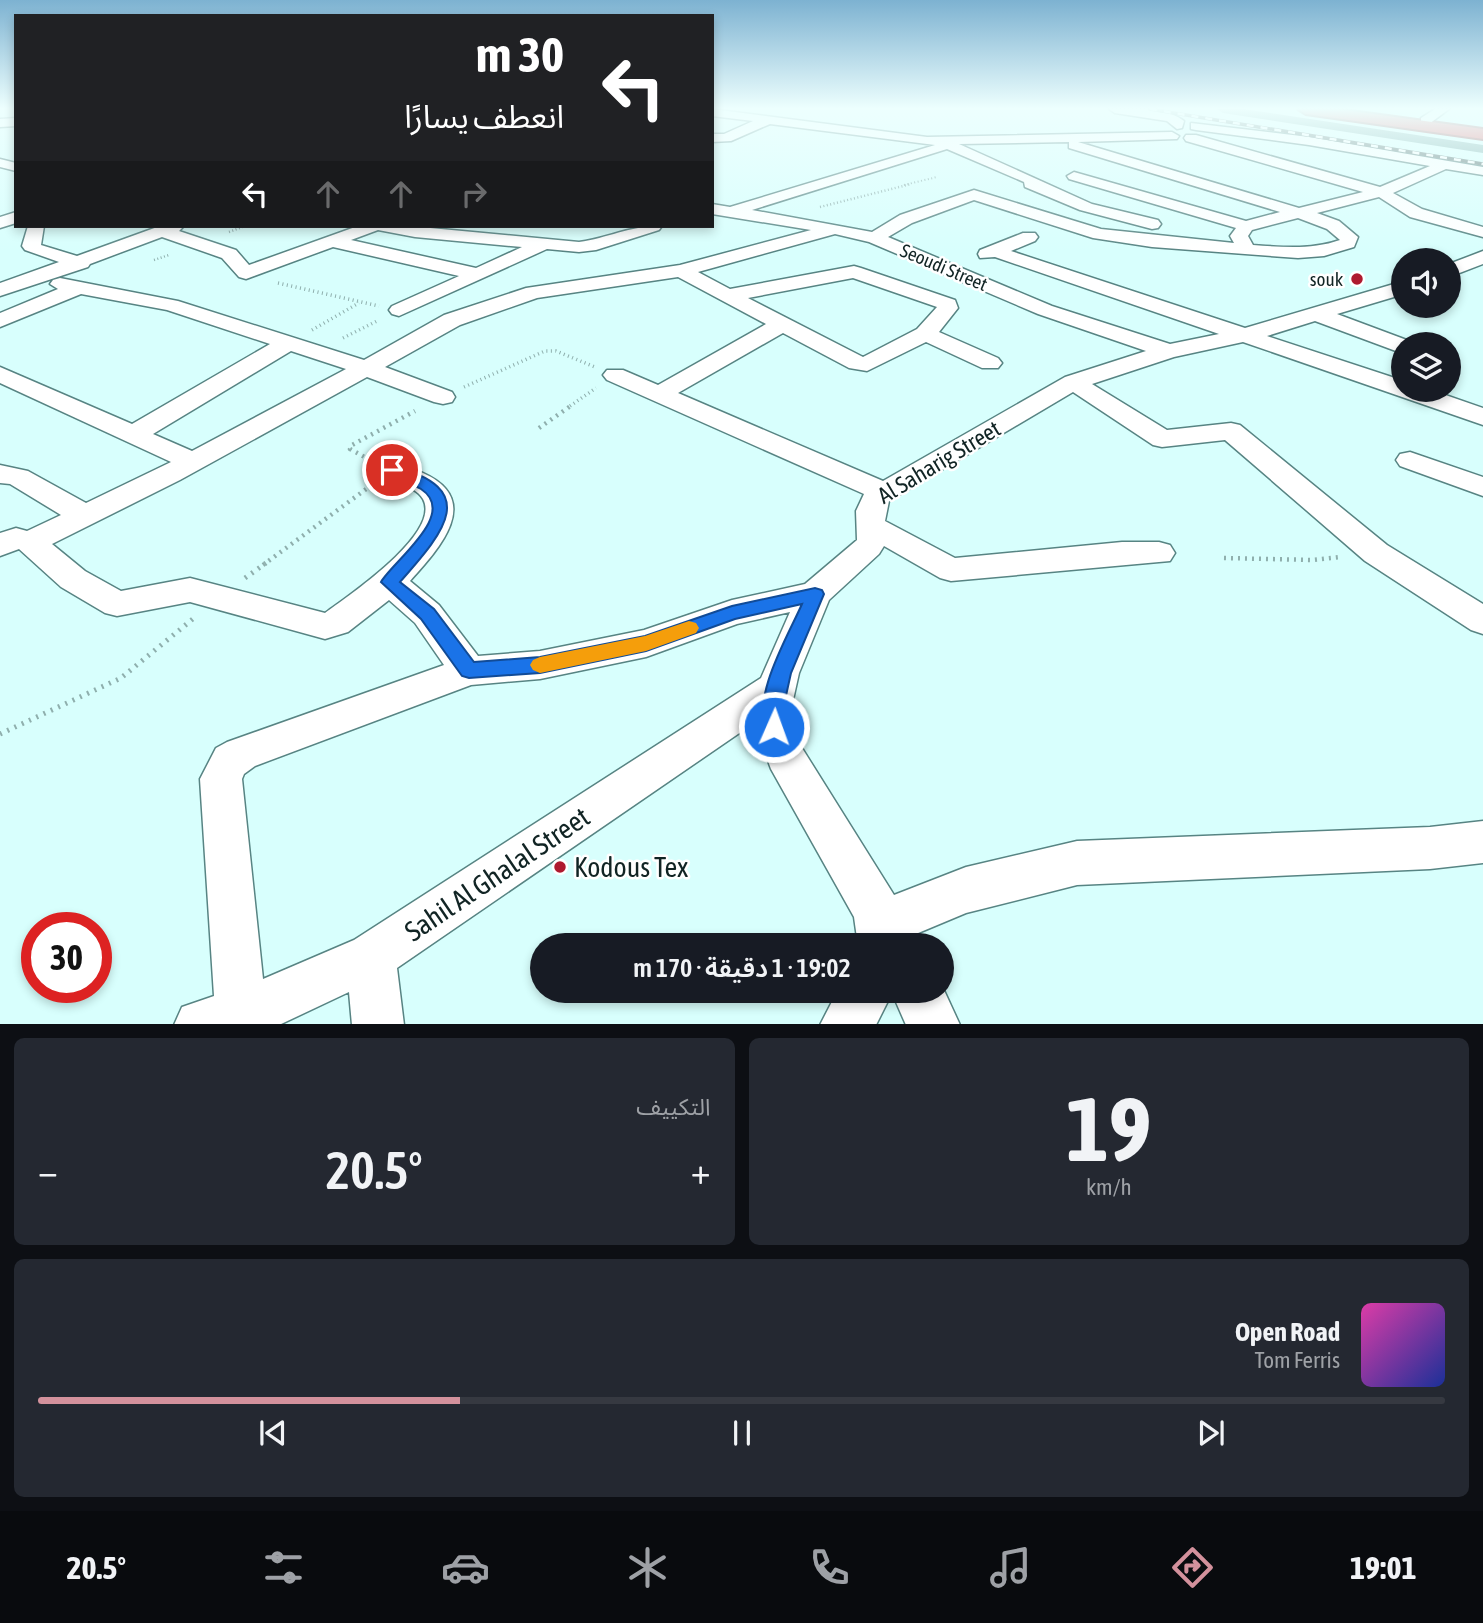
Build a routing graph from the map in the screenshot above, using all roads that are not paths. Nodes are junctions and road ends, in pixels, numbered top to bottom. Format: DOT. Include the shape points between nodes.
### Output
graph roads {
  1 [pos="913,157"];
  2 [pos="976,157"];
  3 [pos="1111,157"];
  4 [pos="1247,157"];
  5 [pos="1254,157"];
  6 [pos="1301,157"];
  7 [pos="1343,157"];
  8 [pos="1390,157"];
  9 [pos="1214,163"];
  10 [pos="1132,164"];
  11 [pos="1286,166"];
  12 [pos="1440,167"];
  13 [pos="1483,173"];
  14 [pos="1074,176"];
  15 [pos="1034,183"];
  16 [pos="1381,192"];
  17 [pos="974,195"];
  18 [pos="1304,205"];
  19 [pos="1182,209"];
  20 [pos="721,211"];
  21 [pos="1151,224"];
  22 [pos="36,228"];
  23 [pos="169,228"];
  24 [pos="367,228"];
  25 [pos="399,228"];
  26 [pos="564,228"];
  27 [pos="647,228"];
  28 [pos="833,229"];
  29 [pos="1483,232"];
  30 [pos="1030,237"];
  31 [pos="1244,237"];
  32 [pos="875,238"];
  33 [pos="331,241"];
  34 [pos="543,245"];
  35 [pos="596,245"];
  36 [pos="994,251"];
  37 [pos="1483,257"];
  38 [pos="81,262"];
  39 [pos="1461,266"];
  40 [pos="947,269"];
  41 [pos="1051,270"];
  42 [pos="681,271"];
  43 [pos="1461,272"];
  44 [pos="477,274"];
  45 [pos="647,277"];
  46 [pos="1483,277"];
  47 [pos="36,278"];
  48 [pos="79,288"];
  49 [pos="0,290"];
  50 [pos="1391,291"];
  51 [pos="1008,294"];
  52 [pos="730,295"];
  53 [pos="399,310"];
  54 [pos="1317,314"];
  55 [pos="0,321"];
  56 [pos="784,323"];
  57 [pos="925,334"];
  58 [pos="1246,335"];
  59 [pos="1391,342"];
  60 [pos="287,344"];
  61 [pos="1169,351"];
  62 [pos="990,363"];
  63 [pos="366,368"];
  64 [pos="615,375"];
  65 [pos="5,380"];
  66 [pos="1073,382"];
  67 [pos="1391,385"];
  68 [pos="658,395"];
  69 [pos="443,397"];
  70 [pos="1440,402"];
  71 [pos="1483,417"];
  72 [pos="134,434"];
  73 [pos="1410,460"];
  74 [pos="194,462"];
  75 [pos="392,470"];
  76 [pos="0,474"];
  77 [pos="1483,487"];
  78 [pos="884,492"];
  79 [pos="86,516"];
  80 [pos="871,526"];
  81 [pos="15,543"];
  82 [pos="1159,553"];
  83 [pos="390,582"];
  84 [pos="815,594"];
  85 [pos="1483,621"];
  86 [pos="469,671"];
  87 [pos="776,688"];
  88 [pos="1483,842"];
  89 [pos="883,933"];
  90 [pos="893,933"];
  91 [pos="371,957"];
  92 [pos="860,1003"];
  93 [pos="923,1003"];
  94 [pos="220,1020"];
  95 [pos="378,1024"];
  96 [pos="846,1024"];
  97 [pos="934,1024"];
  1 -- 20 [label="street"];
  2 -- 15 [label="street"];
  3 -- 10 [label="street"];
  4 -- 9 [label="street"];
  5 -- 11 [label="street"];
  6 -- 11 [label="street"];
  7 -- 12 [label="street"];
  8 -- 13 [label="street"];
  10 -- 14 [label="street"];
  10 -- 18 [label="street"];
  11 -- 16 [label="street"];
  12 -- 13 [label="street"];
  12 -- 16 [label="street"];
  14 -- 15 [label="street"];
  14 -- 19 [label="street"];
  15 -- 17 [label="street"];
  15 -- 21 [label="street" via="1086,207"];
  16 -- 18 [label="street" via="1334,205"];
  16 -- 29 [label="street" via="1416,213"];
  17 -- 31 [label="street" via="1098,234 1152,242"];
  17 -- 32 [label="street" via="906,219"];
  18 -- 31 [label="street"];
  18 -- 31 [label="street" via="1344,231 1349,243 1312,251"];
  19 -- 21 [label="street"];
  19 -- 31 [label="street"];
  20 -- 28 [label="street, Seoudi Street"];
  21 -- 31 [label="street"];
  22 -- 38 [label="street" via="34,249"];
  23 -- 33 [label="street" via="229,254 246,273"];
  23 -- 38 [label="street"];
  24 -- 33 [label="street"];
  25 -- 34 [label="street"];
  26 -- 35 [label="street"];
  27 -- 35 [label="street"];
  28 -- 32 [label="street, Seoudi Street"];
  28 -- 42 [label="street"];
  30 -- 36 [label="street"];
  32 -- 40 [label="street, Seoudi Street"];
  33 -- 44 [label="street"];
  34 -- 35 [label="street"];
  34 -- 44 [label="street"];
  35 -- 45 [label="street"];
  36 -- 40 [label="street"];
  36 -- 41 [label="street"];
  37 -- 39 [label="street"];
  38 -- 47 [label="street"];
  40 -- 51 [label="street, Seoudi Street"];
  41 -- 51 [label="street"];
  41 -- 58 [label="street"];
  42 -- 45 [label="street"];
  42 -- 52 [label="street"];
  43 -- 46 [label="street"];
  44 -- 53 [label="street"];
  45 -- 63 [label="street" via="533,292 483,308"];
  47 -- 48 [label="street"];
  47 -- 49 [label="street"];
  48 -- 55 [label="street"];
  48 -- 60 [label="street" via="171,305"];
  50 -- 54 [label="street, Al Saharig Street"];
  51 -- 61 [label="street, Seoudi Street"];
  52 -- 56 [label="street"];
  52 -- 57 [label="street" via="863,272 948,304"];
  54 -- 58 [label="street, Al Saharig Street"];
  54 -- 59 [label="street"];
  56 -- 57 [label="street" via="857,363 867,364"];
  56 -- 68 [label="street"];
  57 -- 62 [label="street"];
  58 -- 61 [label="street, Al Saharig Street"];
  58 -- 67 [label="street"];
  60 -- 63 [label="street"];
  60 -- 72 [label="street"];
  61 -- 66 [label="street, Al Saharig Street"];
  63 -- 69 [label="street"];
  63 -- 74 [label="street"];
  64 -- 68 [label="street"];
  65 -- 72 [label="street"];
  66 -- 78 [label="street, Al Saharig Street"];
  66 -- 85 [label="street" via="1162,439 1231,431 1376,553"];
  68 -- 78 [label="street"];
  70 -- 71 [label="street"];
  72 -- 74 [label="street"];
  73 -- 77 [label="street"];
  74 -- 79 [label="street"];
  75 -- 83 [label="street" via="428,486 439,497 440,508 428,540"];
  76 -- 79 [label="street" via="18,477"];
  78 -- 80 [label="street, Al Saharig Street" via="871,503"];
  79 -- 81 [label="street"];
  80 -- 82 [label="street" via="951,570"];
  80 -- 84 [label="street, Al Saharig Street" via="873,539 868,547"];
  81 -- 83 [label="street" via="117,604 190,590 325,626 336,623"];
  83 -- 86 [label="street" via="427,614"];
  84 -- 86 [label="street" via="732,613 646,643 540,665"];
  84 -- 87 [label="street, Al Saharig Street"];
  86 -- 94 [label="street" via="241,754 224,770"];
  87 -- 89 [label="street, Al Saharig Street" via="774,727 785,756 877,911"];
  87 -- 91 [label="street, Sahil Al Ghalal Street"];
  88 -- 90 [label="street" via="1077,863 967,890"];
  91 -- 94 [label="street, Sahil Al Ghalal Street"];
  91 -- 95 [label="street"];
  92 -- 96 [label="street"];
  93 -- 97 [label="street"];
}
